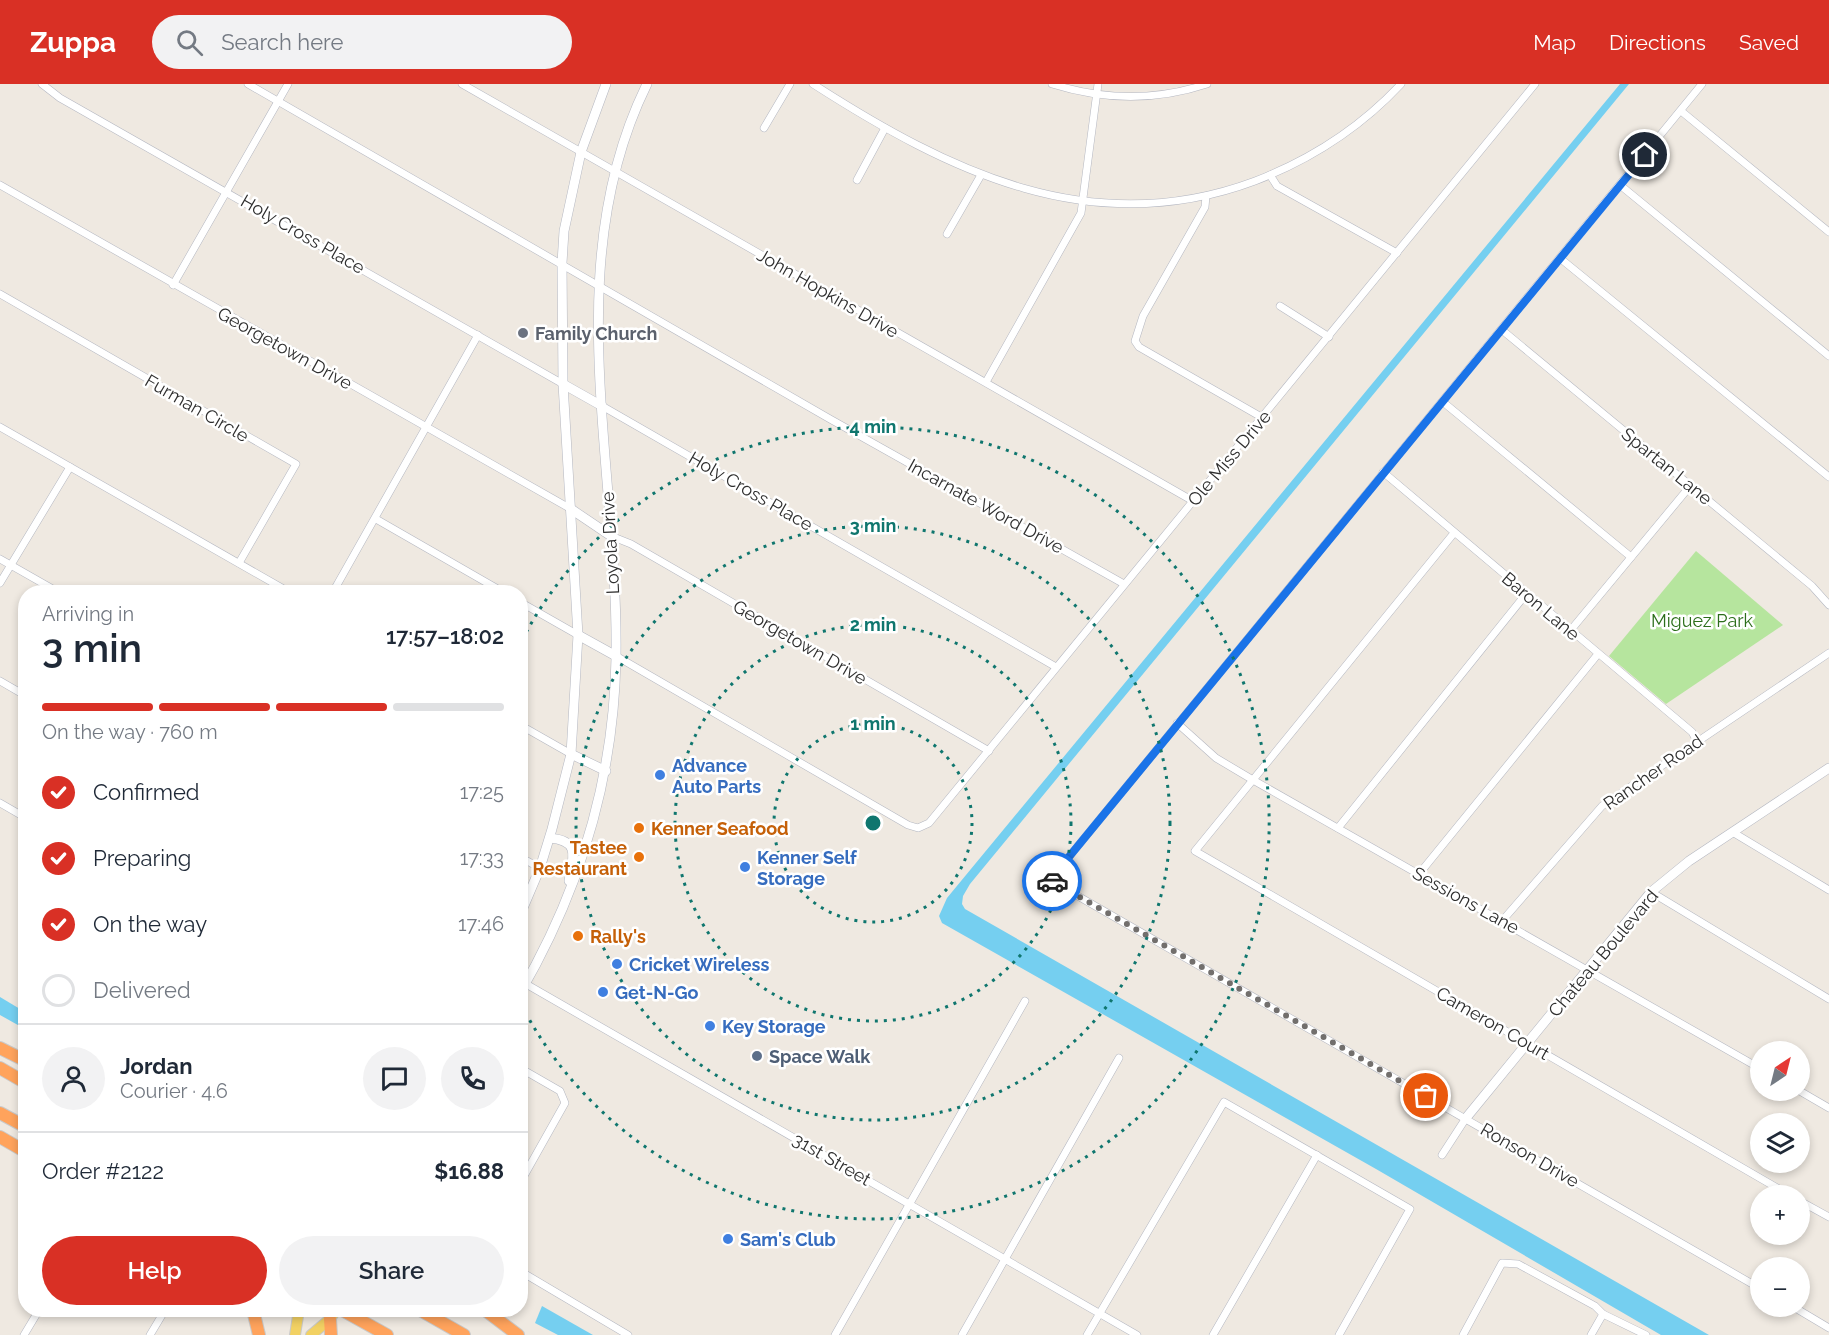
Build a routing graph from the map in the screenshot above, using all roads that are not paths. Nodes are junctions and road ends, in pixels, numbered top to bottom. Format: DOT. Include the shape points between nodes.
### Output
graph roads {
  1 [pos="42,84"];
  2 [pos="248,84"];
  3 [pos="288,84"];
  4 [pos="462,84"];
  5 [pos="606,84"];
  6 [pos="647,84"];
  7 [pos="790,84"];
  8 [pos="813,84"];
  9 [pos="1052,84"];
  10 [pos="1098,84"];
  11 [pos="1207,84"];
  12 [pos="1401,84"];
  13 [pos="1535,84"];
  14 [pos="1702,84"];
  15 [pos="1097,94"];
  16 [pos="278,101"];
  17 [pos="1681,111"];
  18 [pos="764,128"];
  19 [pos="885,128"];
  20 [pos="581,153"];
  21 [pos="614,171"];
  22 [pos="981,175"];
  23 [pos="1269,175"];
  24 [pos="856,180"];
  25 [pos="0,185"];
  26 [pos="1620,185"];
  27 [pos="227,191"];
  28 [pos="1206,196"];
  29 [pos="1084,203"];
  30 [pos="1829,232"];
  31 [pos="947,234"];
  32 [pos="1397,253"];
  33 [pos="1561,259"];
  34 [pos="562,263"];
  35 [pos="598,284"];
  36 [pos="173,285"];
  37 [pos="0,294"];
  38 [pos="1280,306"];
  39 [pos="1502,330"];
  40 [pos="478,335"];
  41 [pos="1329,336"];
  42 [pos="1829,356"];
  43 [pos="986,382"];
  44 [pos="563,384"];
  45 [pos="1443,402"];
  46 [pos="602,406"];
  47 [pos="1263,418"];
  48 [pos="0,427"];
  49 [pos="426,427"];
  50 [pos="70,467"];
  51 [pos="1383,472"];
  52 [pos="1829,477"];
  53 [pos="1691,484"];
  54 [pos="1193,501"];
  55 [pos="571,509"];
  56 [pos="376,519"];
  57 [pos="1454,533"];
  58 [pos="610,536"];
  59 [pos="1631,557"];
  60 [pos="0,559"];
  61 [pos="239,563"];
  62 [pos="10,565"];
  63 [pos="0,583"];
  64 [pos="1124,584"];
  65 [pos="46,585"];
  66 [pos="277,585"];
  67 [pos="337,585"];
  68 [pos="491,585"];
  69 [pos="1526,594"];
  70 [pos="1829,605"];
  71 [pos="528,607"];
  72 [pos="1570,631"];
  73 [pos="578,635"];
  74 [pos="1829,653"];
  75 [pos="1598,654"];
  76 [pos="616,656"];
  77 [pos="1056,667"];
  78 [pos="0,681"];
  79 [pos="18,691"];
  80 [pos="1177,723"];
  81 [pos="528,730"];
  82 [pos="1697,741"];
  83 [pos="989,751"];
  84 [pos="571,754"];
  85 [pos="606,771"];
  86 [pos="1826,774"];
  87 [pos="1253,780"];
  88 [pos="0,804"];
  89 [pos="18,814"];
  90 [pos="1338,828"];
  91 [pos="1734,833"];
  92 [pos="550,838"];
  93 [pos="528,861"];
  94 [pos="540,868"];
  95 [pos="1419,874"];
  96 [pos="1829,890"];
  97 [pos="1651,892"];
  98 [pos="528,896"];
  99 [pos="565,901"];
  100 [pos="1502,921"];
  101 [pos="1588,969"];
  102 [pos="528,971"];
  103 [pos="528,984"];
  104 [pos="1829,999"];
  105 [pos="1025,1001"];
  106 [pos="1528,1043"];
  107 [pos="0,1048"];
  108 [pos="18,1057"];
  109 [pos="1119,1058"];
  110 [pos="1750,1063"];
  111 [pos="0,1068"];
  112 [pos="528,1073"];
  113 [pos="18,1079"];
  114 [pos="1810,1097"];
  115 [pos="1829,1108"];
  116 [pos="0,1113"];
  117 [pos="1466,1118"];
  118 [pos="18,1123"];
  119 [pos="0,1137"];
  120 [pos="18,1147"];
  121 [pos="1317,1155"];
  122 [pos="1442,1155"];
  123 [pos="528,1169"];
  124 [pos="1772,1185"];
  125 [pos="910,1205"];
  126 [pos="1810,1207"];
  127 [pos="1829,1218"];
  128 [pos="1006,1260"];
  129 [pos="528,1276"];
  130 [pos="1750,1283"];
  131 [pos="1099,1314"];
  132 [pos="1603,1314"];
  133 [pos="35,1317"];
  134 [pos="161,1317"];
  135 [pos="255,1317"];
  136 [pos="298,1317"];
  137 [pos="330,1317"];
  138 [pos="333,1317"];
  139 [pos="355,1317"];
  140 [pos="432,1317"];
  141 [pos="494,1317"];
  142 [pos="1810,1317"];
  143 [pos="1829,1328"];
  144 [pos="24,1335"];
  145 [pos="150,1335"];
  146 [pos="259,1335"];
  147 [pos="295,1335"];
  148 [pos="311,1335"];
  149 [pos="331,1335"];
  150 [pos="387,1335"];
  151 [pos="464,1335"];
  152 [pos="518,1335"];
  153 [pos="628,1335"];
  154 [pos="835,1335"];
  155 [pos="962,1335"];
  156 [pos="1087,1335"];
  157 [pos="1137,1335"];
  158 [pos="1213,1335"];
  159 [pos="1339,1335"];
  160 [pos="1463,1335"];
  161 [pos="1591,1335"];
  162 [pos="1646,1335"];
  1 -- 27 [label="street, Holy Cross Place" via="60,98"];
  2 -- 16 [label="street"];
  3 -- 16 [label="street"];
  4 -- 20 [label="street, John Hopkins Drive"];
  5 -- 20 [label="main road, Loyola Drive"];
  6 -- 21 [label="main road, Loyola Drive"];
  7 -- 18 [label="street"];
  8 -- 19 [label="street"];
  9 -- 15 [label="street"];
  10 -- 15 [label="street"];
  11 -- 15 [label="street" via="1141,97"];
  12 -- 23 [label="street" via="1374,113 1322,150"];
  13 -- 32 [label="street, Ole Miss Drive"];
  14 -- 17 [label="street"];
  15 -- 29 [label="street"];
  16 -- 27 [label="street"];
  16 -- 34 [label="street"];
  17 -- 26 [label="street"];
  17 -- 30 [label="street"];
  19 -- 22 [label="street"];
  19 -- 24 [label="street"];
  20 -- 21 [label="street, John Hopkins Drive"];
  20 -- 34 [label="main road, Loyola Drive" via="564,231"];
  21 -- 35 [label="main road, Loyola Drive" via="604,214"];
  21 -- 43 [label="street, John Hopkins Drive"];
  22 -- 29 [label="street" via="1032,192"];
  22 -- 31 [label="street"];
  23 -- 28 [label="street"];
  23 -- 32 [label="street" via="1276,186"];
  25 -- 36 [label="street, Georgetown Drive"];
  26 -- 33 [label="street"];
  26 -- 42 [label="street"];
  27 -- 36 [label="street"];
  27 -- 40 [label="street, Holy Cross Place"];
  28 -- 29 [label="street" via="1125,205"];
  28 -- 47 [label="street" via="1205,207 1143,316 1135,341 1139,347"];
  29 -- 43 [label="street"];
  32 -- 41 [label="street, Ole Miss Drive"];
  33 -- 39 [label="street"];
  33 -- 52 [label="street"];
  34 -- 35 [label="street, Incarnate Word Drive"];
  34 -- 44 [label="main road, Loyola Drive"];
  35 -- 46 [label="main road, Loyola Drive"];
  35 -- 64 [label="street, Incarnate Word Drive"];
  36 -- 49 [label="street, Georgetown Drive"];
  37 -- 61 [label="street, Furman Circle" via="296,464"];
  38 -- 41 [label="street"];
  39 -- 45 [label="street"];
  39 -- 53 [label="street, Spartan Lane"];
  40 -- 44 [label="street, Holy Cross Place"];
  40 -- 49 [label="street"];
  41 -- 47 [label="street, Ole Miss Drive"];
  43 -- 54 [label="street, John Hopkins Drive"];
  44 -- 46 [label="main road"];
  44 -- 55 [label="main road, Loyola Drive"];
  45 -- 51 [label="street"];
  45 -- 59 [label="street"];
  46 -- 58 [label="main road, Loyola Drive"];
  46 -- 77 [label="street, Holy Cross Place"];
  47 -- 54 [label="street, Ole Miss Drive"];
  48 -- 50 [label="street"];
  49 -- 55 [label="street, Georgetown Drive"];
  49 -- 56 [label="street"];
  50 -- 61 [label="street"];
  50 -- 62 [label="street"];
  51 -- 57 [label="street, Baron Lane"];
  51 -- 80 [label="street"];
  53 -- 59 [label="street"];
  53 -- 70 [label="street, Spartan Lane" via="1812,586"];
  54 -- 64 [label="street, Ole Miss Drive"];
  55 -- 58 [label="main road"];
  55 -- 73 [label="main road, Loyola Drive"];
  56 -- 67 [label="street"];
  56 -- 68 [label="street"];
  57 -- 69 [label="street, Baron Lane"];
  57 -- 87 [label="street"];
  58 -- 76 [label="main road, Loyola Drive"];
  58 -- 83 [label="street, Georgetown Drive" via="631,544"];
  59 -- 72 [label="street"];
  60 -- 62 [label="street"];
  61 -- 66 [label="street"];
  62 -- 63 [label="street"];
  62 -- 65 [label="street"];
  64 -- 77 [label="street, Ole Miss Drive"];
  69 -- 72 [label="street, Baron Lane"];
  69 -- 90 [label="street"];
  71 -- 73 [label="street"];
  72 -- 75 [label="street, Baron Lane"];
  73 -- 76 [label="main road"];
  73 -- 84 [label="main road, Loyola Drive"];
  74 -- 82 [label="street, Rancher Road"];
  75 -- 82 [label="street, Baron Lane" via="1692,732"];
  75 -- 95 [label="street"];
  76 -- 83 [label="street, Ole Miss Drive" via="897,819 919,828 929,823"];
  76 -- 85 [label="main road, Loyola Drive"];
  77 -- 83 [label="street, Ole Miss Drive"];
  78 -- 79 [label="street"];
  80 -- 87 [label="street, Sessions Lane" via="1216,758"];
  80 -- 117 [label="street, Ronson Drive" via="1050,880"];
  81 -- 84 [label="street"];
  82 -- 100 [label="street, Rancher Road" via="1602,806"];
  84 -- 85 [label="main road"];
  84 -- 92 [label="main road, Loyola Drive"];
  85 -- 99 [label="main road, Loyola Drive" via="589,837"];
  86 -- 91 [label="main road, Chateau Boulevard"];
  87 -- 90 [label="street, Sessions Lane"];
  87 -- 106 [label="street, Cameron Court" via="1195,851"];
  88 -- 89 [label="street"];
  90 -- 95 [label="street, Sessions Lane"];
  91 -- 96 [label="street"];
  91 -- 97 [label="main road, Chateau Boulevard" via="1689,861"];
  92 -- 94 [label="main road, Loyola Drive"];
  92 -- 99 [label="main road" via="564,840 572,847"];
  93 -- 94 [label="street"];
  94 -- 98 [label="main road, Loyola Drive"];
  95 -- 100 [label="street, Sessions Lane"];
  97 -- 101 [label="main road, Chateau Boulevard"];
  97 -- 104 [label="street"];
  99 -- 102 [label="main road, Loyola Drive"];
  100 -- 101 [label="street, Sessions Lane"];
  101 -- 106 [label="main road, Chateau Boulevard"];
  101 -- 110 [label="street, Sessions Lane"];
  103 -- 125 [label="street, 31st Street"];
  105 -- 125 [label="street"];
  106 -- 117 [label="main road, Chateau Boulevard"];
  106 -- 124 [label="street, Cameron Court"];
  107 -- 108 [label="highway"];
  109 -- 128 [label="street"];
  111 -- 113 [label="highway"];
  112 -- 123 [label="street" via="560,1091 565,1103"];
  114 -- 115 [label="street"];
  116 -- 118 [label="highway"];
  117 -- 122 [label="street, Chateau Boulevard"];
  117 -- 130 [label="street, Ronson Drive"];
  119 -- 120 [label="highway"];
  121 -- 131 [label="street" via="1224,1102"];
  121 -- 158 [label="street"];
  121 -- 159 [label="street" via="1410,1209"];
  125 -- 128 [label="street, 31st Street"];
  125 -- 154 [label="street"];
  126 -- 127 [label="street"];
  128 -- 131 [label="street, 31st Street"];
  128 -- 155 [label="street"];
  129 -- 153 [label="street"];
  131 -- 156 [label="street"];
  131 -- 157 [label="street, 31st Street"];
  132 -- 160 [label="street" via="1518,1264 1503,1263"];
  132 -- 161 [label="street"];
  132 -- 162 [label="street"];
  133 -- 144 [label="street"];
  134 -- 145 [label="street"];
  135 -- 146 [label="highway"];
  136 -- 147 [label="main road"];
  137 -- 148 [label="main road"];
  138 -- 149 [label="highway"];
  139 -- 150 [label="highway"];
  140 -- 151 [label="highway"];
  141 -- 152 [label="highway"];
  142 -- 143 [label="street"];
}
